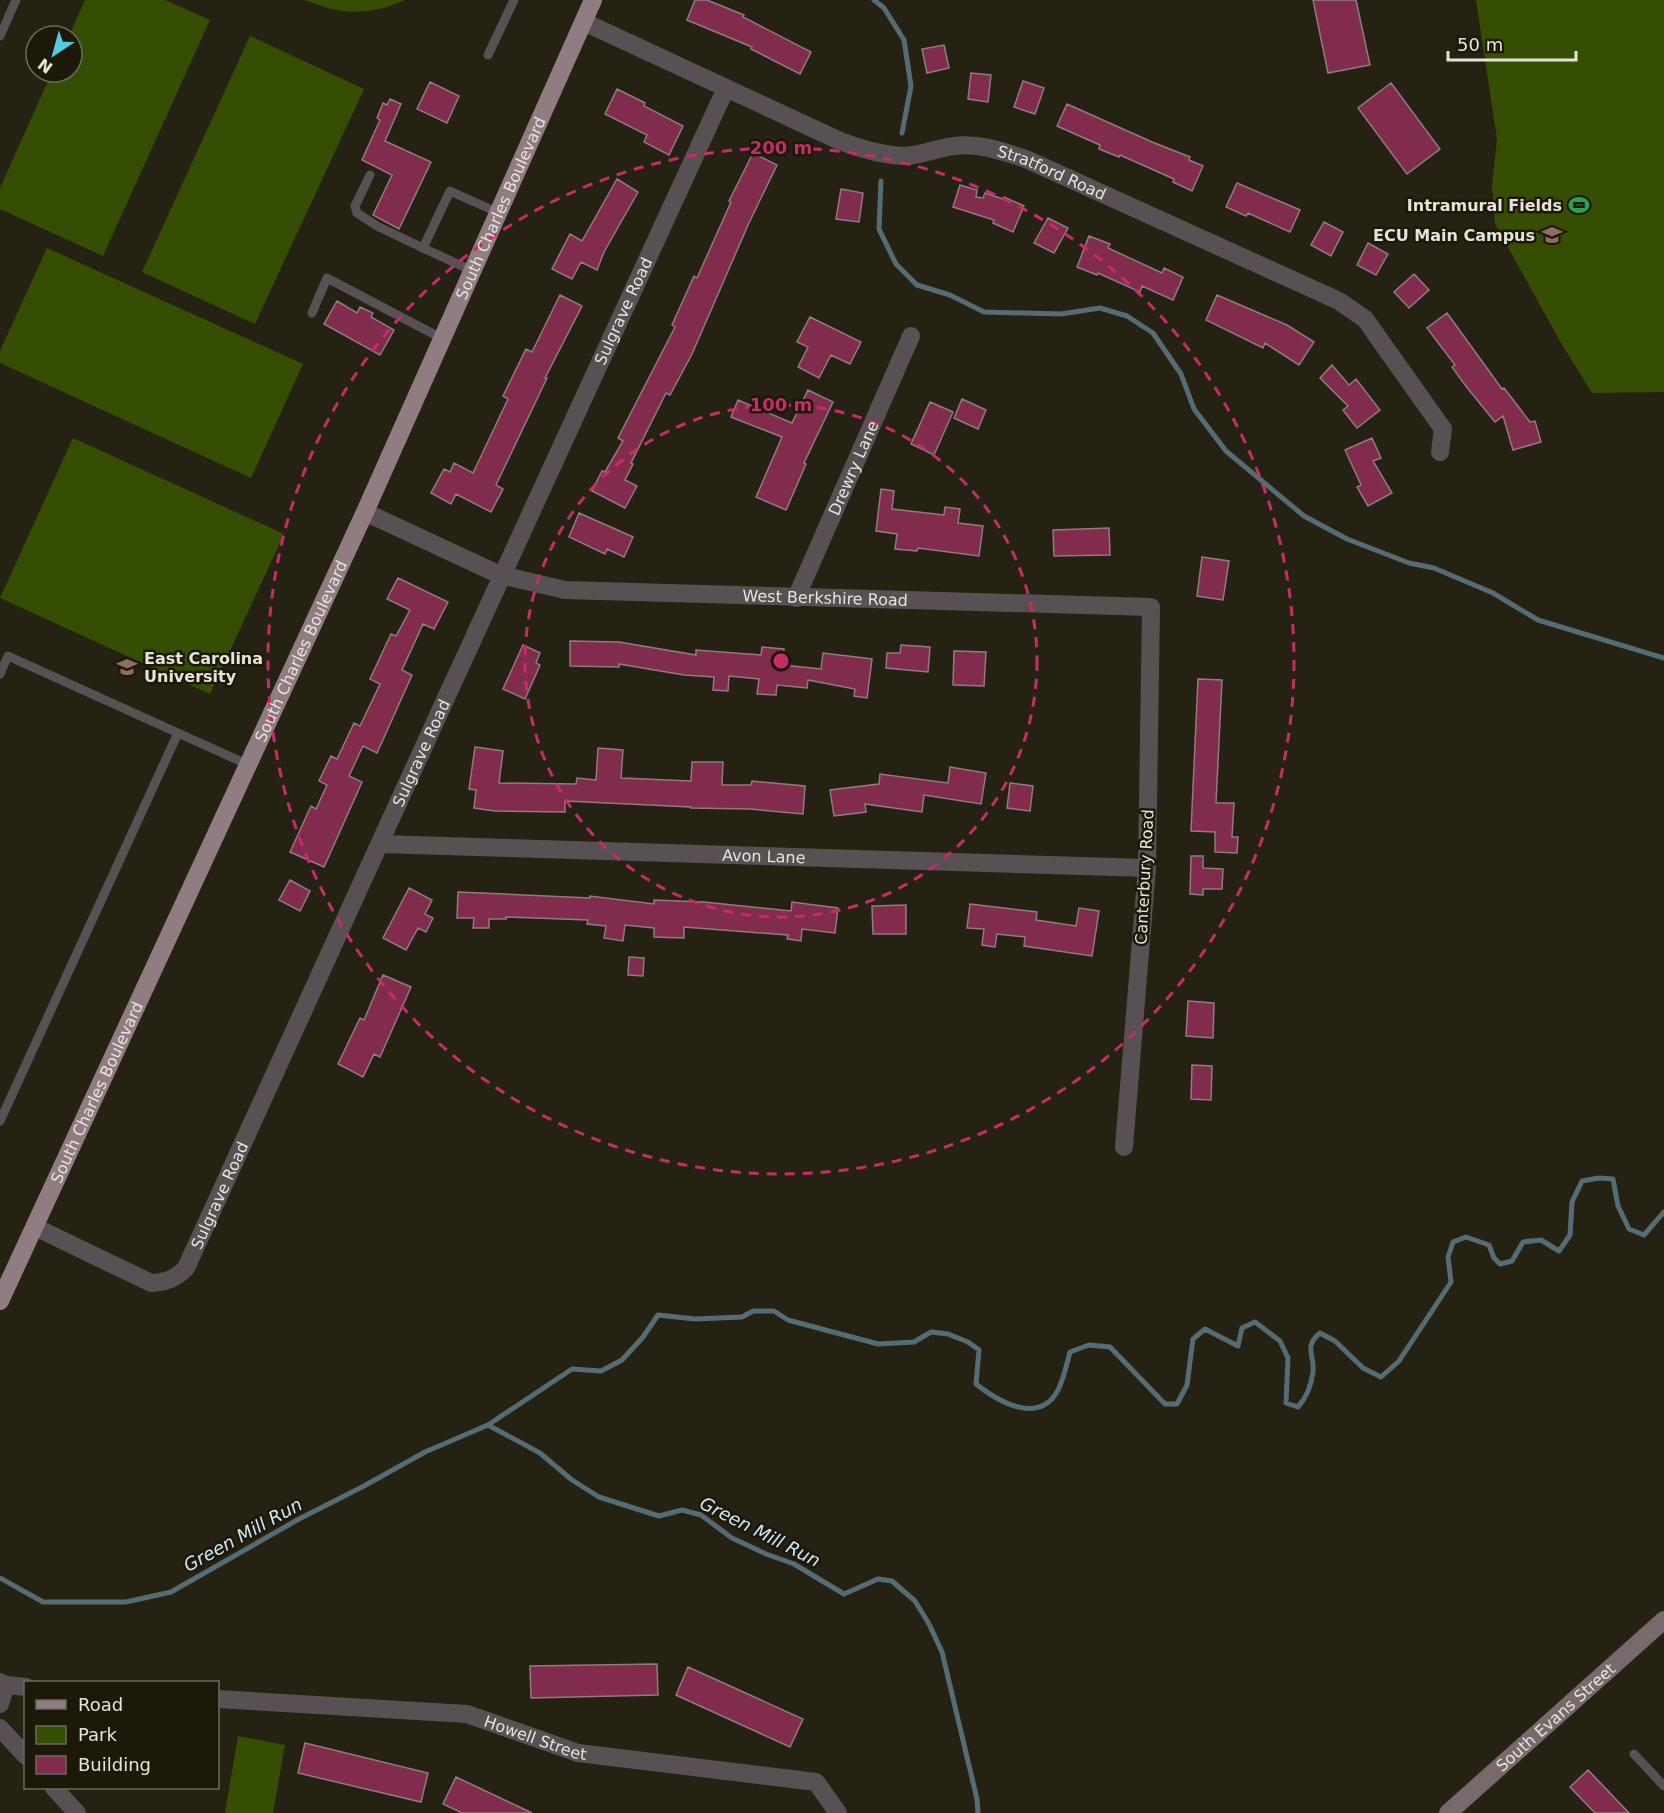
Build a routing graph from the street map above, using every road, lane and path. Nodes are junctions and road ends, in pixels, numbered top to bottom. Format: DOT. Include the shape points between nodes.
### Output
graph roads {
  1 [pos="16,0"];
  2 [pos="514,0"];
  3 [pos="593,0"];
  4 [pos="584,22"];
  5 [pos="0,36"];
  6 [pos="488,55"];
  7 [pos="726,87"];
  8 [pos="370,175"];
  9 [pos="499,213"];
  10 [pos="423,248"];
  11 [pos="472,271"];
  12 [pos="312,313"];
  13 [pos="911,336"];
  14 [pos="442,339"];
  15 [pos="1440,452"];
  16 [pos="365,512"];
  17 [pos="500,575"];
  18 [pos="796,598"];
  19 [pos="1151,607"];
  20 [pos="0,674"];
  21 [pos="178,733"];
  22 [pos="249,765"];
  23 [pos="380,844"];
  24 [pos="1147,868"];
  25 [pos="0,1121"];
  26 [pos="1124,1147"];
  27 [pos="35,1227"];
  28 [pos="0,1301"];
  29 [pos="1664,1620"];
  30 [pos="3,1683"];
  31 [pos="24,1687"];
  32 [pos="219,1699"];
  33 [pos="0,1704"];
  34 [pos="0,1728"];
  35 [pos="24,1754"];
  36 [pos="1634,1754"];
  37 [pos="1664,1786"];
  38 [pos="55,1789"];
  39 [pos="77,1813"];
  40 [pos="838,1813"];
  41 [pos="1448,1813"];
  1 -- 5 [label="lane"];
  2 -- 6 [label="lane"];
  3 -- 4 [label="main road, South Charles Boulevard"];
  4 -- 7 [label="street, Stratford Road"];
  4 -- 9 [label="main road, South Charles Boulevard"];
  7 -- 15 [label="street, Stratford Road" via="840,141 873,152 906,156 954,146 999,149 1339,301 1365,319 1443,429"];
  7 -- 17 [label="street, Sulgrave Road"];
  8 -- 10 [label="lane" via="355,206 357,213"];
  9 -- 10 [label="lane" via="450,191"];
  9 -- 11 [label="main road, South Charles Boulevard"];
  10 -- 11 [label="lane"];
  11 -- 14 [label="main road, South Charles Boulevard"];
  12 -- 14 [label="lane" via="327,278"];
  13 -- 18 [label="street, Drewry Lane"];
  14 -- 16 [label="main road, South Charles Boulevard"];
  16 -- 17 [label="street, West Berkshire Road"];
  16 -- 22 [label="main road, South Charles Boulevard"];
  17 -- 18 [label="street, West Berkshire Road" via="564,590"];
  17 -- 23 [label="street, Sulgrave Road"];
  18 -- 19 [label="street, West Berkshire Road"];
  19 -- 24 [label="street, Canterbury Road"];
  20 -- 21 [label="lane" via="8,656"];
  21 -- 22 [label="lane"];
  21 -- 25 [label="lane"];
  22 -- 27 [label="main road, South Charles Boulevard"];
  23 -- 24 [label="street, Avon Lane"];
  23 -- 27 [label="street, Sulgrave Road" via="186,1268 166,1282 151,1283"];
  24 -- 26 [label="street, Canterbury Road"];
  27 -- 28 [label="main road, South Charles Boulevard"];
  29 -- 41 [label="main road, South Evans Street"];
  30 -- 31 [label="street"];
  30 -- 33 [label="street"];
  32 -- 40 [label="street, Howell Street" via="467,1714 578,1754 816,1782"];
  34 -- 35 [label="street"];
  36 -- 37 [label="lane"];
  38 -- 39 [label="street"];
}
